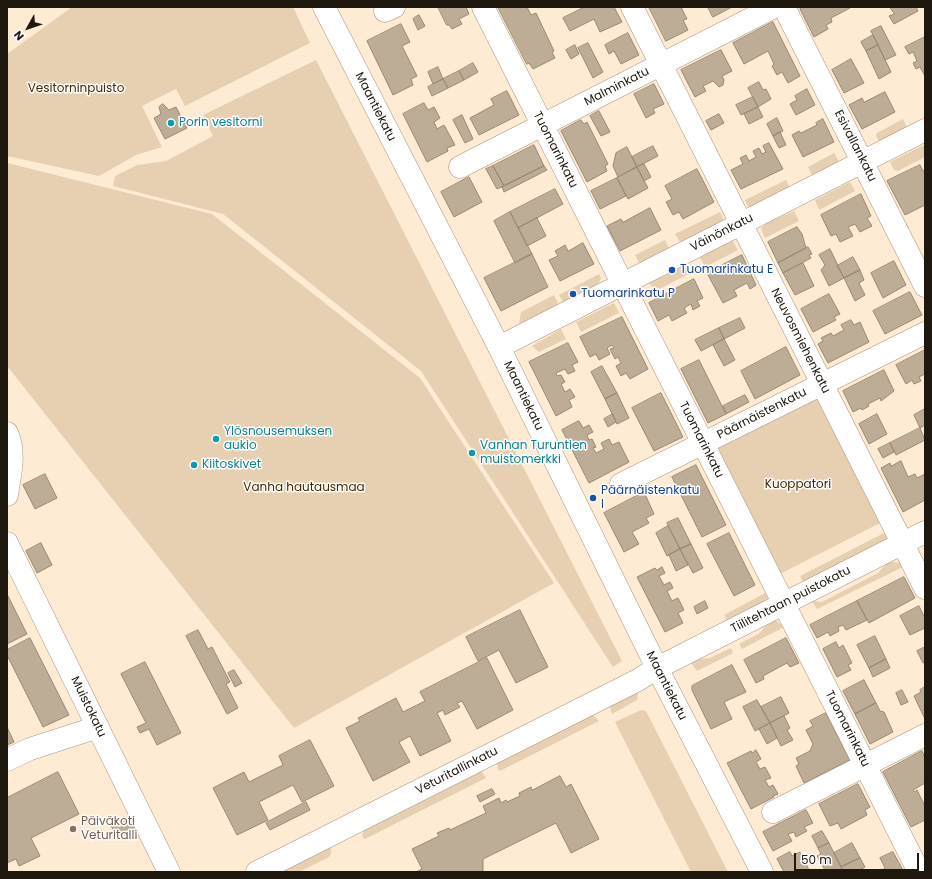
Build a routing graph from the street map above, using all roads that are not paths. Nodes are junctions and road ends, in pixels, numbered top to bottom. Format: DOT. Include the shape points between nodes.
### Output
graph roads {
  1 [pos="324,7"];
  2 [pos="483,7"];
  3 [pos="632,7"];
  4 [pos="774,7"];
  5 [pos="784,7"];
  6 [pos="661,64"];
  7 [pos="543,125"];
  8 [pos="925,130"];
  9 [pos="863,162"];
  10 [pos="460,166"];
  11 [pos="741,223"];
  12 [pos="622,283"];
  13 [pos="925,286"];
  14 [pos="925,333"];
  15 [pos="499,347"];
  16 [pos="822,384"];
  17 [pos="7,433"];
  18 [pos="703,444"];
  19 [pos="621,484"];
  20 [pos="7,495"];
  21 [pos="925,532"];
  22 [pos="902,544"];
  23 [pos="9,550"];
  24 [pos="925,588"];
  25 [pos="784,604"];
  26 [pos="657,668"];
  27 [pos="98,727"];
  28 [pos="925,735"];
  29 [pos="7,760"];
  30 [pos="865,765"];
  31 [pos="773,812"];
  32 [pos="169,872"];
  33 [pos="257,872"];
  34 [pos="762,872"];
  35 [pos="919,872"];
  1 -- 15 [label="street, Maantiekatu"];
  2 -- 7 [label="street, Tuomarinkatu"];
  3 -- 6 [label="street, Neuvosmiehenkatu"];
  4 -- 6 [label="street, Malminkatu"];
  5 -- 9 [label="street, Esivallankatu"];
  6 -- 7 [label="street, Malminkatu"];
  6 -- 11 [label="street, Neuvosmiehenkatu"];
  7 -- 10 [label="street, Malminkatu"];
  7 -- 12 [label="street, Tuomarinkatu"];
  8 -- 9 [label="street, Väinönkatu"];
  9 -- 11 [label="street, Väinönkatu"];
  9 -- 13 [label="street, Esivallankatu"];
  11 -- 12 [label="street, Väinönkatu"];
  11 -- 16 [label="street, Neuvosmiehenkatu"];
  12 -- 15 [label="street, Väinönkatu"];
  12 -- 18 [label="street, Tuomarinkatu"];
  14 -- 16 [label="street, Päärnäistenkatu"];
  15 -- 26 [label="street, Maantiekatu"];
  16 -- 18 [label="street, Päärnäistenkatu"];
  16 -- 22 [label="street, Neuvosmiehenkatu"];
  17 -- 20 [label="street" via="12,455"];
  18 -- 19 [label="street, Päärnäistenkatu"];
  18 -- 25 [label="street, Tuomarinkatu"];
  21 -- 22 [label="street, Tiilitehtaan puistokatu"];
  22 -- 24 [label="street, Neuvosmiehenkatu"];
  22 -- 25 [label="street, Tiilitehtaan puistokatu"];
  23 -- 27 [label="street, Muistokatu"];
  25 -- 26 [label="street, Tiilitehtaan puistokatu"];
  25 -- 30 [label="street, Tuomarinkatu"];
  26 -- 33 [label="street, Veturitallinkatu" via="638,680"];
  26 -- 34 [label="street, Maantiekatu"];
  27 -- 29 [label="street" via="30,749"];
  27 -- 32 [label="street, Muistokatu"];
  28 -- 30 [label="street"];
  30 -- 31 [label="street"];
  30 -- 35 [label="street, Tuomarinkatu"];
}
